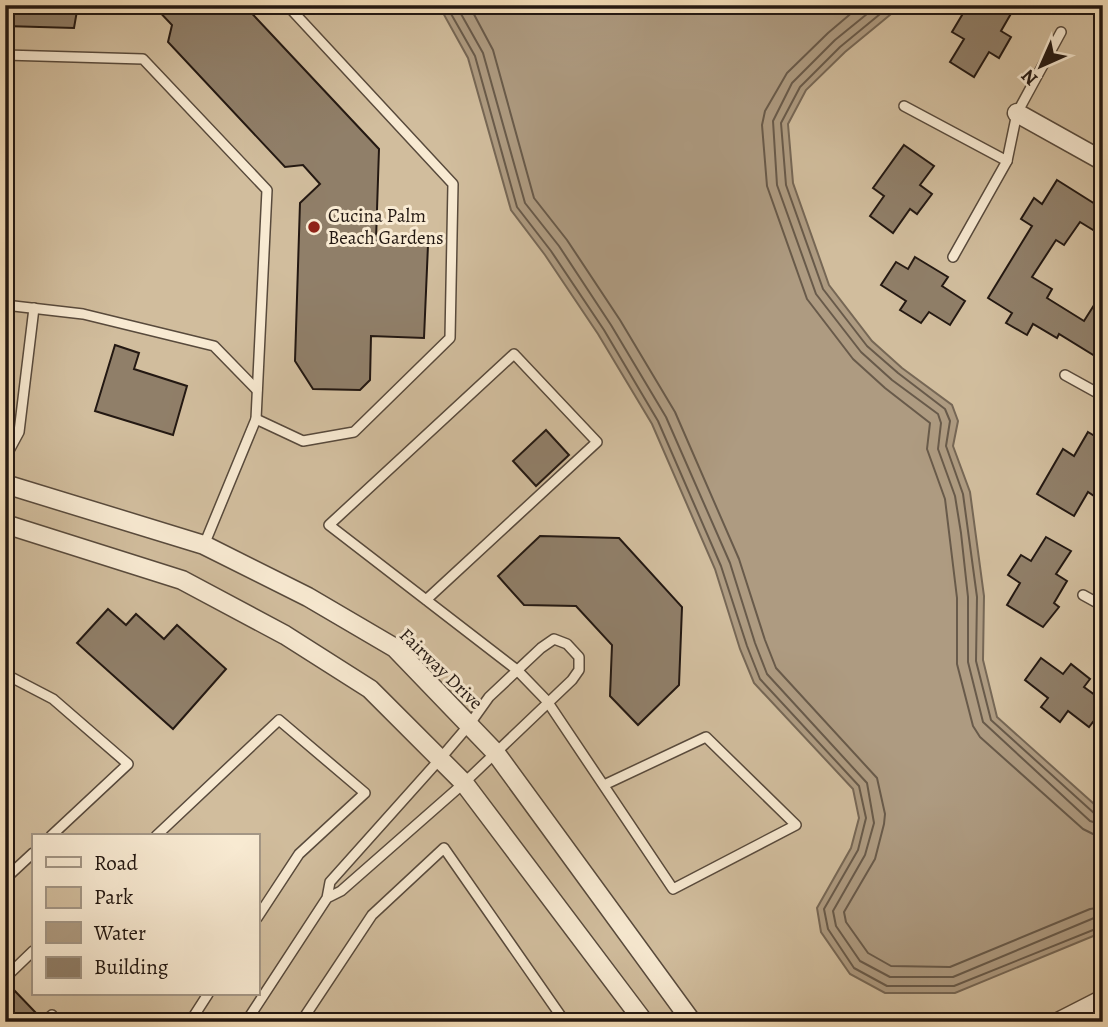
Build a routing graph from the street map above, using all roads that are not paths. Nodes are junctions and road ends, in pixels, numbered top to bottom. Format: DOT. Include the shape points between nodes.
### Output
graph roads {
  1 [pos="288,5"];
  2 [pos="1061,32"];
  3 [pos="5,55"];
  4 [pos="904,106"];
  5 [pos="1017,113"];
  6 [pos="1007,161"];
  7 [pos="1103,161"];
  8 [pos="953,257"];
  9 [pos="5,305"];
  10 [pos="34,308"];
  11 [pos="1065,375"];
  12 [pos="257,390"];
  13 [pos="1103,396"];
  14 [pos="256,419"];
  15 [pos="5,458"];
  16 [pos="5,484"];
  17 [pos="5,524"];
  18 [pos="204,545"];
  19 [pos="1083,595"];
  20 [pos="426,600"];
  21 [pos="1103,606"];
  22 [pos="517,670"];
  23 [pos="5,674"];
  24 [pos="547,701"];
  25 [pos="469,725"];
  26 [pos="495,752"];
  27 [pos="440,759"];
  28 [pos="464,783"];
  29 [pos="604,785"];
  30 [pos="53,834"];
  31 [pos="158,834"];
  32 [pos="32,854"];
  33 [pos="5,879"];
  34 [pos="327,898"];
  35 [pos="259,915"];
  36 [pos="32,952"];
  37 [pos="5,978"];
  38 [pos="207,996"];
  39 [pos="1103,999"];
  40 [pos="44,1022"];
  41 [pos="54,1022"];
  42 [pos="190,1022"];
  43 [pos="246,1022"];
  44 [pos="301,1022"];
  45 [pos="565,1022"];
  46 [pos="644,1022"];
  47 [pos="692,1022"];
  48 [pos="1058,1022"];
  1 -- 14 [label="lane" via="453,184 450,338 354,432 303,441"];
  2 -- 5 [label="lane"];
  3 -- 12 [label="lane" via="143,59 267,190"];
  4 -- 6 [label="lane"];
  5 -- 6 [label="lane"];
  5 -- 7 [label="street"];
  6 -- 8 [label="lane"];
  9 -- 10 [label="lane"];
  10 -- 12 [label="lane" via="83,314 214,346"];
  10 -- 15 [label="lane" via="19,432"];
  11 -- 13 [label="lane"];
  12 -- 14 [label="lane"];
  14 -- 18 [label="lane"];
  16 -- 18 [label="street, Fairway Drive"];
  17 -- 27 [label="street" via="182,580 285,635 370,689"];
  18 -- 25 [label="street, Fairway Drive" via="308,597 395,648"];
  19 -- 21 [label="lane"];
  20 -- 20 [label="lane" via="597,442 514,354 329,525"];
  20 -- 22 [label="lane"];
  22 -- 24 [label="lane"];
  22 -- 24 [label="lane" via="554,639 579,657 579,670 572,680"];
  22 -- 25 [label="lane"];
  23 -- 30 [label="lane" via="53,699 128,764"];
  24 -- 26 [label="lane"];
  24 -- 29 [label="lane"];
  25 -- 26 [label="street, Fairway Drive"];
  25 -- 27 [label="lane"];
  26 -- 28 [label="lane"];
  26 -- 47 [label="street, Fairway Drive"];
  27 -- 28 [label="street"];
  27 -- 34 [label="lane" via="330,882"];
  28 -- 34 [label="lane" via="341,891"];
  28 -- 46 [label="street"];
  29 -- 29 [label="lane" via="673,889 796,825 706,737"];
  31 -- 35 [label="lane" via="279,720 365,793 299,854"];
  32 -- 33 [label="lane"];
  34 -- 43 [label="lane"];
  36 -- 37 [label="lane"];
  38 -- 42 [label="lane"];
  39 -- 48 [label="street"];
  40 -- 41 [label="lane" via="52,1015"];
  44 -- 45 [label="lane" via="372,915 444,848"];
}
